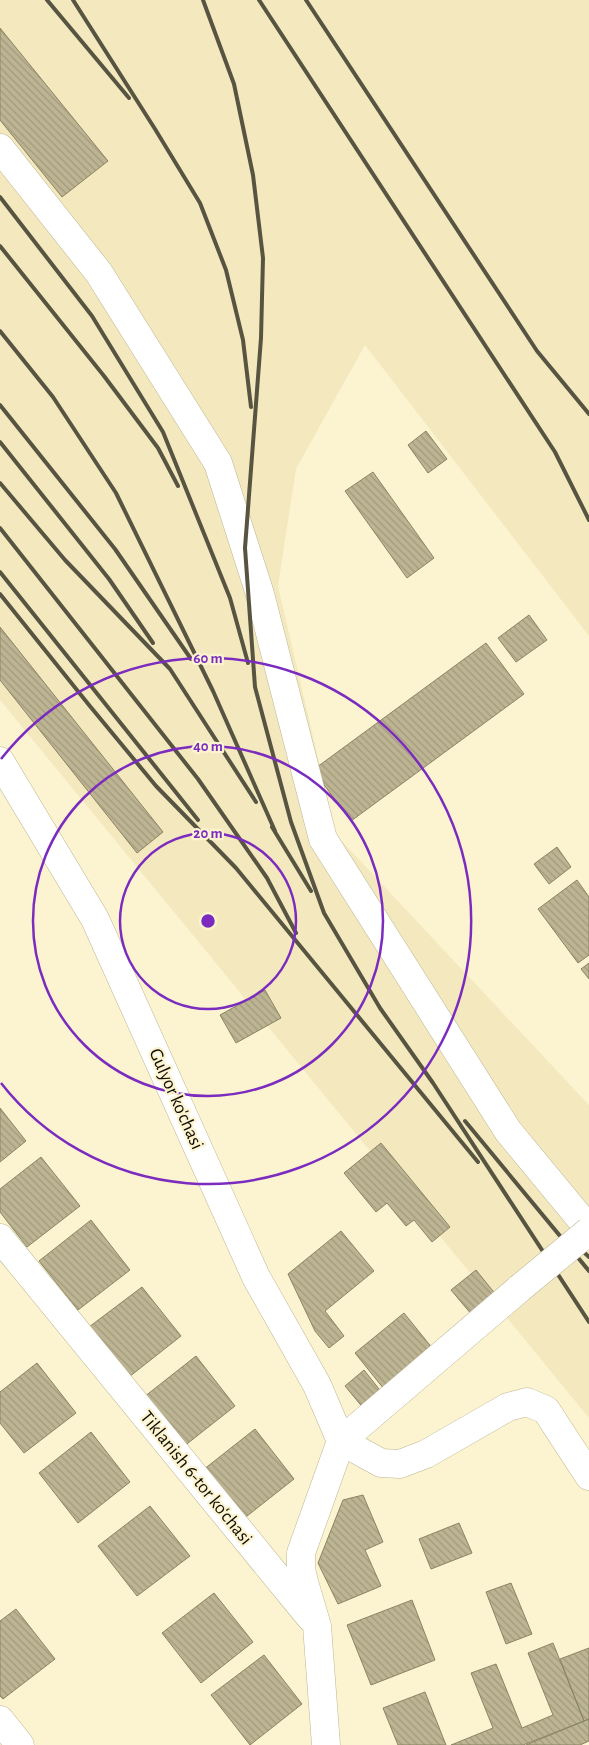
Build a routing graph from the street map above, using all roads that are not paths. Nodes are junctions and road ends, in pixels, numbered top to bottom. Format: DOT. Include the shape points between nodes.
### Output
graph roads {
  1 [pos="0,148"];
  2 [pos="0,762"];
  3 [pos="589,1230"];
  4 [pos="0,1238"];
  5 [pos="341,1441"];
  6 [pos="589,1476"];
  7 [pos="317,1626"];
  8 [pos="0,1720"];
  9 [pos="20,1745"];
  10 [pos="326,1745"];
  1 -- 3 [label="street" via="100,273 218,463 260,594 323,840 508,1131"];
  2 -- 5 [label="street, Gulyor ko'chasi" via="95,919 256,1277 317,1385"];
  3 -- 5 [label="street, bridge"];
  4 -- 7 [label="street, Tiklanish 6-tor ko‘chasi"];
  5 -- 6 [label="street" via="381,1463 400,1464 426,1454 508,1407 528,1402 546,1410"];
  5 -- 7 [label="street" via="301,1553 301,1569"];
  7 -- 10 [label="street"];
  8 -- 9 [label="street"];
}
